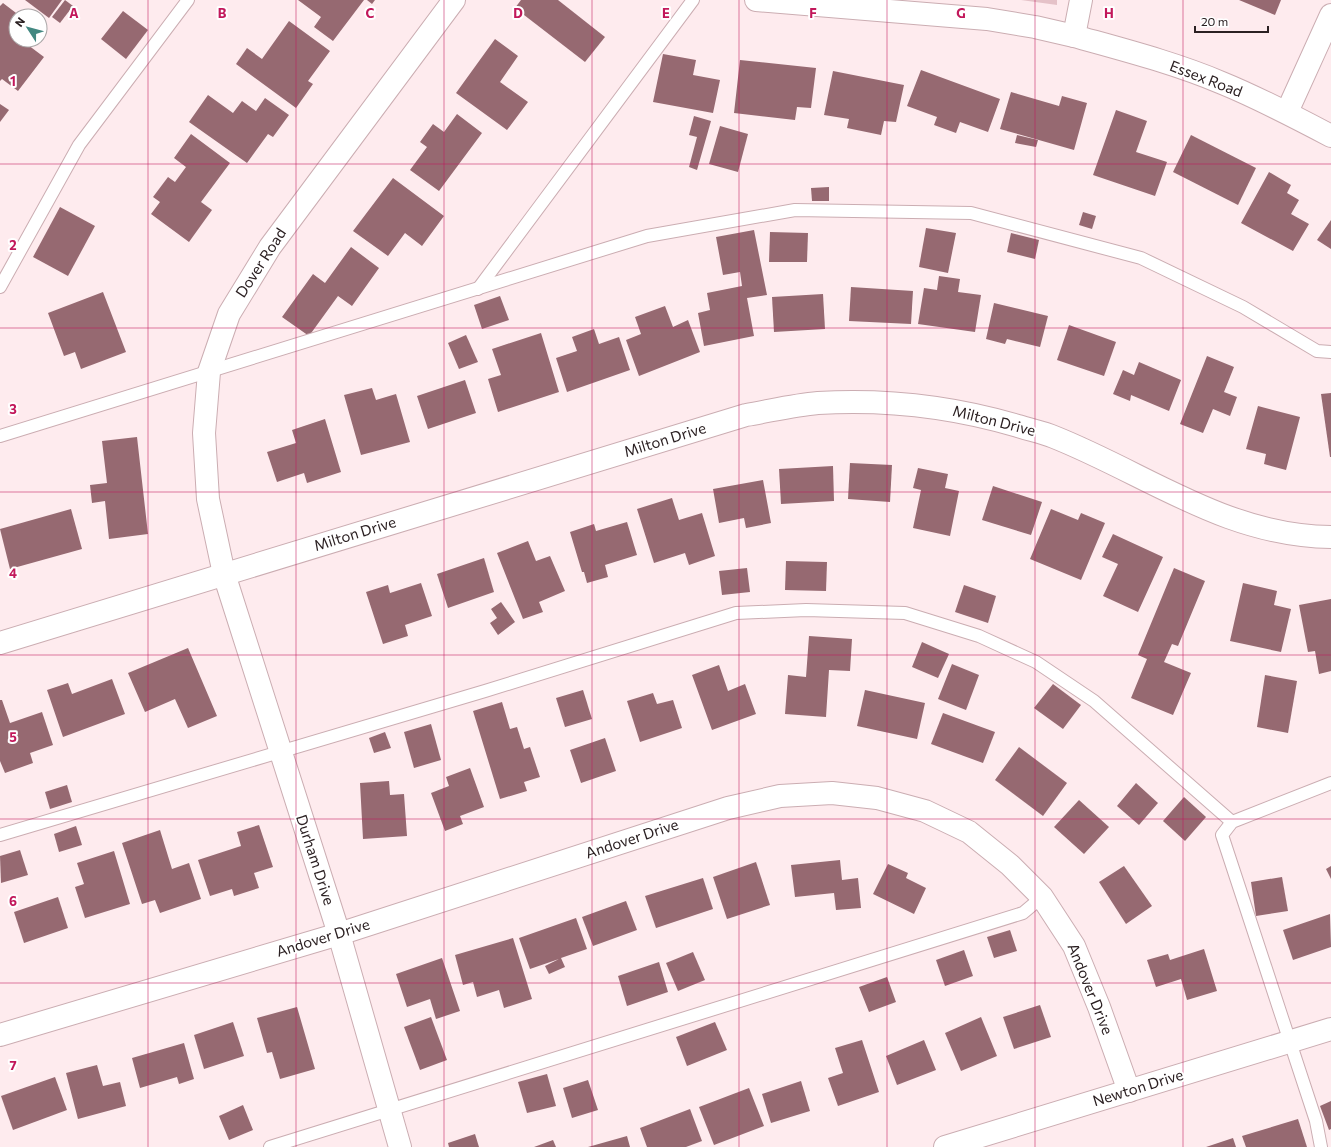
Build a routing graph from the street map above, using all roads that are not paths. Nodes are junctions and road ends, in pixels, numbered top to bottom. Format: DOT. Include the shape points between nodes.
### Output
graph roads {
  1 [pos="188,0"];
  2 [pos="454,0"];
  3 [pos="693,0"];
  4 [pos="756,0"];
  5 [pos="1081,0"];
  6 [pos="925,6"];
  7 [pos="1331,15"];
  8 [pos="1074,36"];
  9 [pos="1287,112"];
  10 [pos="1331,136"];
  11 [pos="0,287"];
  12 [pos="478,289"];
  13 [pos="1331,352"];
  14 [pos="209,372"];
  15 [pos="0,436"];
  16 [pos="1331,537"];
  17 [pos="224,574"];
  18 [pos="0,643"];
  19 [pos="280,750"];
  20 [pos="1331,783"];
  21 [pos="1232,822"];
  22 [pos="0,835"];
  23 [pos="1042,896"];
  24 [pos="339,934"];
  25 [pos="1331,1028"];
  26 [pos="0,1034"];
  27 [pos="1290,1041"];
  28 [pos="1129,1091"];
  29 [pos="390,1111"];
  30 [pos="270,1147"];
  31 [pos="400,1147"];
  32 [pos="945,1147"];
  33 [pos="1321,1147"];
  1 -- 11 [label="lane" via="79,145"];
  2 -- 14 [label="street, Dover Road" via="270,247 229,314"];
  3 -- 12 [label="lane"];
  4 -- 6 [label="street, Essex Road"];
  5 -- 8 [label="street"];
  6 -- 8 [label="street, Essex Road"];
  7 -- 9 [label="street"];
  8 -- 9 [label="street, Essex Road" via="1221,82"];
  9 -- 10 [label="street, Essex Road"];
  12 -- 13 [label="lane" via="647,236 795,210 971,213 1141,258 1243,307 1317,351"];
  12 -- 14 [label="lane"];
  14 -- 15 [label="lane"];
  14 -- 17 [label="street, Dover Road" via="204,433 208,499"];
  16 -- 17 [label="street, Milton Drive" via="1312,537 1264,528 1219,515 1053,436 991,418 934,406 818,403 746,415"];
  17 -- 18 [label="street, Milton Drive"];
  17 -- 19 [label="street, Durham Drive"];
  19 -- 21 [label="lane" via="485,691 736,613 806,610 905,613 979,636 1036,662 1094,701"];
  19 -- 22 [label="lane"];
  19 -- 24 [label="street, Durham Drive"];
  20 -- 21 [label="lane"];
  21 -- 27 [label="lane" via="1222,835"];
  23 -- 24 [label="street, Andover Drive" via="1010,865 969,832 925,811 877,798 832,793 780,796 728,808"];
  23 -- 28 [label="street, Andover Drive" via="1074,946"];
  23 -- 29 [label="lane" via="1023,912"];
  24 -- 26 [label="street, Andover Drive"];
  24 -- 29 [label="street, Durham Drive"];
  25 -- 27 [label="street, Newton Drive"];
  27 -- 28 [label="street, Newton Drive"];
  27 -- 33 [label="lane" via="1316,1122"];
  28 -- 32 [label="street, Newton Drive"];
  29 -- 30 [label="lane"];
  29 -- 31 [label="street, Durham Drive"];
}
